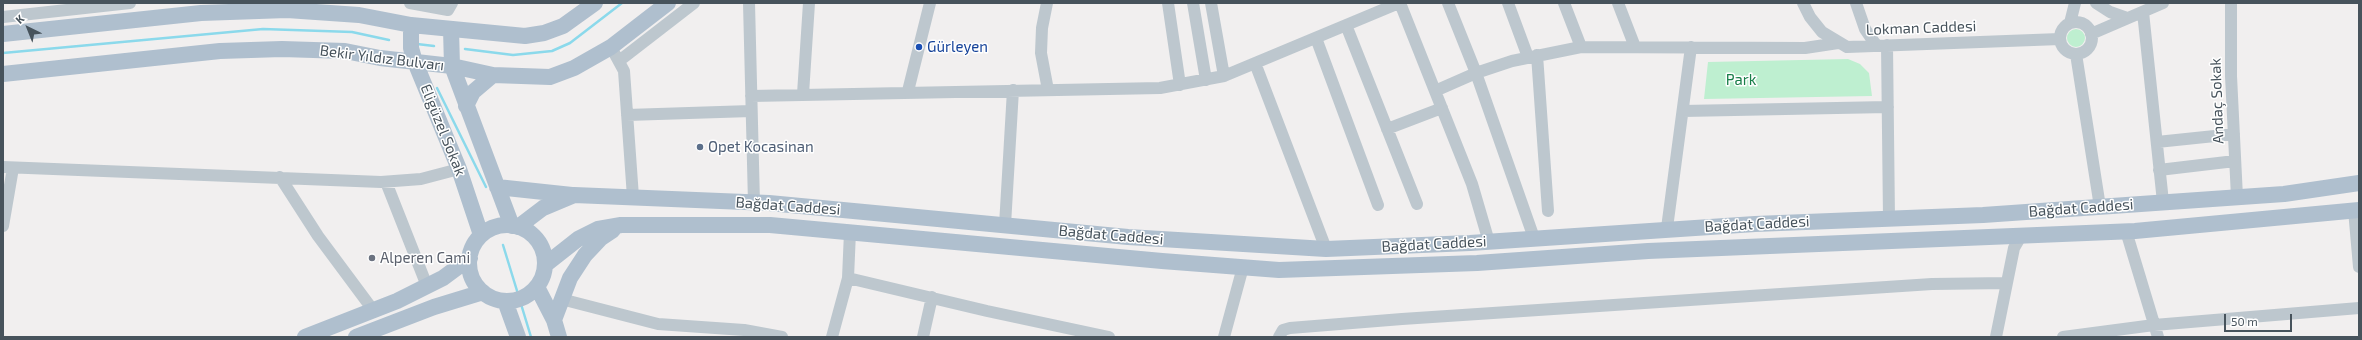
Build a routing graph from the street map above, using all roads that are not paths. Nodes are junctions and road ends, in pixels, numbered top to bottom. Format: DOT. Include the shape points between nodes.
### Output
graph roads {
  1 [pos="130,3"];
  2 [pos="410,3"];
  3 [pos="595,3"];
  4 [pos="668,3"];
  5 [pos="694,3"];
  6 [pos="750,3"];
  7 [pos="810,3"];
  8 [pos="930,3"];
  9 [pos="1047,3"];
  10 [pos="1168,3"];
  11 [pos="1193,3"];
  12 [pos="1211,3"];
  13 [pos="1399,3"];
  14 [pos="1448,3"];
  15 [pos="1508,3"];
  16 [pos="1564,3"];
  17 [pos="1618,3"];
  18 [pos="1803,3"];
  19 [pos="1856,3"];
  20 [pos="2075,3"];
  21 [pos="2082,3"];
  22 [pos="2096,3"];
  23 [pos="2163,3"];
  24 [pos="2231,3"];
  25 [pos="450,7"];
  26 [pos="2143,12"];
  27 [pos="3,17"];
  28 [pos="2128,18"];
  29 [pos="2070,23"];
  30 [pos="2083,24"];
  31 [pos="411,25"];
  32 [pos="1346,25"];
  33 [pos="451,29"];
  34 [pos="3,34"];
  35 [pos="2091,34"];
  36 [pos="1316,38"];
  37 [pos="2060,40"];
  38 [pos="1838,43"];
  39 [pos="1881,45"];
  40 [pos="610,47"];
  41 [pos="1581,47"];
  42 [pos="1635,47"];
  43 [pos="1691,47"];
  44 [pos="2076,54"];
  45 [pos="1533,56"];
  46 [pos="619,61"];
  47 [pos="415,62"];
  48 [pos="1255,63"];
  49 [pos="452,66"];
  50 [pos="1476,73"];
  51 [pos="3,74"];
  52 [pos="493,75"];
  53 [pos="1224,76"];
  54 [pos="1206,80"];
  55 [pos="1180,84"];
  56 [pos="1013,90"];
  57 [pos="1048,90"];
  58 [pos="908,91"];
  59 [pos="1435,91"];
  60 [pos="803,94"];
  61 [pos="751,96"];
  62 [pos="466,106"];
  63 [pos="1888,107"];
  64 [pos="1442,108"];
  65 [pos="751,111"];
  66 [pos="1683,111"];
  67 [pos="627,115"];
  68 [pos="1387,129"];
  69 [pos="2234,134"];
  70 [pos="2157,142"];
  71 [pos="2235,161"];
  72 [pos="8,168"];
  73 [pos="460,169"];
  74 [pos="2159,170"];
  75 [pos="280,178"];
  76 [pos="386,182"];
  77 [pos="2359,183"];
  78 [pos="497,187"];
  79 [pos="574,195"];
  80 [pos="633,197"];
  81 [pos="2237,197"];
  82 [pos="754,202"];
  83 [pos="2163,202"];
  84 [pos="1417,204"];
  85 [pos="1378,205"];
  86 [pos="2100,207"];
  87 [pos="2357,210"];
  88 [pos="1548,211"];
  89 [pos="1889,219"];
  90 [pos="621,225"];
  91 [pos="1005,225"];
  92 [pos="3,226"];
  93 [pos="515,227"];
  94 [pos="1667,228"];
  95 [pos="2126,231"];
  96 [pos="850,232"];
  97 [pos="481,235"];
  98 [pos="2021,236"];
  99 [pos="1534,238"];
  100 [pos="1489,242"];
  101 [pos="1326,249"];
  102 [pos="470,258"];
  103 [pos="545,265"];
  104 [pos="1243,267"];
  105 [pos="2359,267"];
  106 [pos="848,278"];
  107 [pos="2007,283"];
  108 [pos="427,286"];
  109 [pos="537,287"];
  110 [pos="483,292"];
  111 [pos="932,297"];
  112 [pos="561,299"];
  113 [pos="505,301"];
  114 [pos="2359,308"];
  115 [pos="373,310"];
  116 [pos="554,320"];
  117 [pos="2154,325"];
  118 [pos="305,337"];
  119 [pos="356,337"];
  120 [pos="518,337"];
  121 [pos="558,337"];
  122 [pos="782,337"];
  123 [pos="832,337"];
  124 [pos="923,337"];
  125 [pos="1109,337"];
  126 [pos="1224,337"];
  127 [pos="1279,337"];
  128 [pos="1996,337"];
  129 [pos="2063,337"];
  130 [pos="2158,337"];
  1 -- 27 [label="street"];
  2 -- 25 [label="street"];
  3 -- 33 [label="main road" via="564,26 535,35 515,36"];
  4 -- 40 [label="main road, Bekir Yıldız Bulvarı"];
  5 -- 46 [label="street"];
  6 -- 61 [label="street"];
  7 -- 60 [label="street"];
  8 -- 58 [label="street"];
  9 -- 57 [label="street" via="1041,47 1042,66"];
  10 -- 55 [label="street"];
  11 -- 54 [label="street"];
  12 -- 53 [label="street"];
  13 -- 32 [label="street"];
  13 -- 59 [label="street"];
  14 -- 50 [label="street"];
  15 -- 45 [label="street"];
  16 -- 41 [label="street"];
  17 -- 42 [label="street"];
  18 -- 38 [label="street, Lokman Caddesi" via="1816,25"];
  19 -- 39 [label="street" via="1865,29"];
  20 -- 29 [label="street"];
  21 -- 30 [label="street"];
  22 -- 28 [label="street" via="2110,12"];
  23 -- 26 [label="street"];
  24 -- 69 [label="street, Andaç Sokak"];
  25 -- 33 [label="street"];
  26 -- 28 [label="street"];
  26 -- 70 [label="street"];
  28 -- 35 [label="street"];
  29 -- 30 [label="street"];
  29 -- 37 [label="street" via="2063,29"];
  30 -- 35 [label="street"];
  31 -- 33 [label="main road"];
  31 -- 34 [label="main road" via="345,13 265,10 175,16"];
  31 -- 47 [label="main road, Eligüzel Sokak" via="411,48"];
  32 -- 36 [label="street"];
  32 -- 68 [label="street"];
  33 -- 49 [label="main road, Eligüzel Sokak"];
  35 -- 44 [label="street" via="2089,47"];
  36 -- 48 [label="street"];
  36 -- 85 [label="street"];
  37 -- 39 [label="street, Lokman Caddesi"];
  37 -- 44 [label="street" via="2065,50"];
  38 -- 39 [label="street, Lokman Caddesi" via="1847,47"];
  38 -- 43 [label="street" via="1805,48"];
  39 -- 63 [label="street"];
  40 -- 46 [label="street"];
  40 -- 52 [label="main road, Bekir Yıldız Bulvarı" via="574,68 550,77"];
  41 -- 42 [label="street"];
  41 -- 45 [label="street"];
  42 -- 43 [label="street"];
  43 -- 66 [label="street"];
  44 -- 86 [label="street"];
  45 -- 50 [label="street"];
  45 -- 88 [label="street"];
  46 -- 67 [label="street" via="624,71"];
  47 -- 49 [label="main road, Bekir Yıldız Bulvarı"];
  47 -- 51 [label="main road, Bekir Yıldız Bulvarı" via="345,51 252,49"];
  47 -- 73 [label="main road, Eligüzel Sokak"];
  48 -- 53 [label="street"];
  48 -- 101 [label="street"];
  49 -- 52 [label="main road, Bekir Yıldız Bulvarı"];
  49 -- 62 [label="main road, Eligüzel Sokak"];
  50 -- 59 [label="street"];
  50 -- 99 [label="street"];
  52 -- 62 [label="main road" via="473,92"];
  53 -- 54 [label="street"];
  54 -- 55 [label="street"];
  55 -- 57 [label="street" via="1160,88"];
  56 -- 57 [label="street"];
  56 -- 58 [label="street"];
  56 -- 91 [label="street"];
  58 -- 60 [label="street"];
  59 -- 64 [label="street"];
  60 -- 61 [label="street"];
  61 -- 65 [label="street"];
  62 -- 78 [label="main road, Eligüzel Sokak"];
  63 -- 66 [label="street"];
  63 -- 89 [label="street"];
  64 -- 68 [label="street"];
  64 -- 100 [label="street" via="1472,184"];
  65 -- 67 [label="street"];
  65 -- 82 [label="street"];
  66 -- 94 [label="street"];
  67 -- 80 [label="street"];
  68 -- 84 [label="street"];
  69 -- 70 [label="street"];
  69 -- 71 [label="street, Andaç Sokak"];
  70 -- 74 [label="street"];
  71 -- 74 [label="street"];
  71 -- 81 [label="street, Andaç Sokak"];
  72 -- 75 [label="street"];
  72 -- 92 [label="street"];
  73 -- 76 [label="street" via="421,179"];
  73 -- 97 [label="main road, Eligüzel Sokak"];
  74 -- 83 [label="street"];
  75 -- 76 [label="street"];
  75 -- 115 [label="street" via="318,236"];
  76 -- 108 [label="street"];
  77 -- 81 [label="main road, Bağdat Caddesi" via="2284,194"];
  78 -- 79 [label="main road"];
  78 -- 93 [label="main road, Eligüzel Sokak"];
  79 -- 80 [label="main road, Bağdat Caddesi"];
  79 -- 93 [label="main road, Bağdat Caddesi" via="543,208"];
  80 -- 82 [label="main road, Bağdat Caddesi"];
  81 -- 83 [label="main road, Bağdat Caddesi"];
  82 -- 91 [label="main road, Bağdat Caddesi"];
  83 -- 86 [label="main road, Bağdat Caddesi"];
  86 -- 89 [label="main road, Bağdat Caddesi"];
  87 -- 95 [label="main road, Bağdat Caddesi"];
  87 -- 105 [label="street"];
  89 -- 94 [label="main road, Bağdat Caddesi"];
  90 -- 96 [label="main road, Bağdat Caddesi" via="770,225"];
  90 -- 103 [label="main road, Bağdat Caddesi" via="598,229 578,238"];
  90 -- 112 [label="main road" via="600,238 585,255 570,278"];
  91 -- 101 [label="main road, Bağdat Caddesi" via="1128,237"];
  93 -- 97 [label="main road" via="505,225 492,228"];
  93 -- 103 [label="main road" via="530,233 539,242 544,253"];
  94 -- 99 [label="main road, Bağdat Caddesi"];
  95 -- 98 [label="main road, Bağdat Caddesi"];
  95 -- 117 [label="street"];
  96 -- 104 [label="main road, Bağdat Caddesi"];
  96 -- 106 [label="street"];
  97 -- 102 [label="main road"];
  98 -- 104 [label="main road, Bağdat Caddesi" via="1656,250 1478,263 1279,270"];
  98 -- 107 [label="street" via="2014,248"];
  99 -- 100 [label="main road, Bağdat Caddesi"];
  100 -- 101 [label="main road, Bağdat Caddesi"];
  102 -- 108 [label="main road" via="443,278"];
  102 -- 110 [label="main road" via="470,271 475,283"];
  103 -- 109 [label="main road" via="543,277"];
  104 -- 126 [label="street"];
  106 -- 111 [label="street"];
  106 -- 123 [label="street"];
  107 -- 127 [label="street" via="1932,284 1402,319 1290,328 1283,330"];
  107 -- 128 [label="street"];
  108 -- 115 [label="main road"];
  109 -- 113 [label="main road" via="517,300"];
  109 -- 116 [label="main road"];
  110 -- 113 [label="main road"];
  110 -- 119 [label="main road" via="434,307"];
  111 -- 124 [label="street"];
  111 -- 125 [label="street"];
  112 -- 116 [label="main road"];
  112 -- 122 [label="street" via="658,324 744,330"];
  113 -- 120 [label="main road"];
  114 -- 117 [label="street"];
  115 -- 118 [label="main road"];
  116 -- 121 [label="main road"];
  117 -- 129 [label="street"];
  117 -- 130 [label="street"];
}
